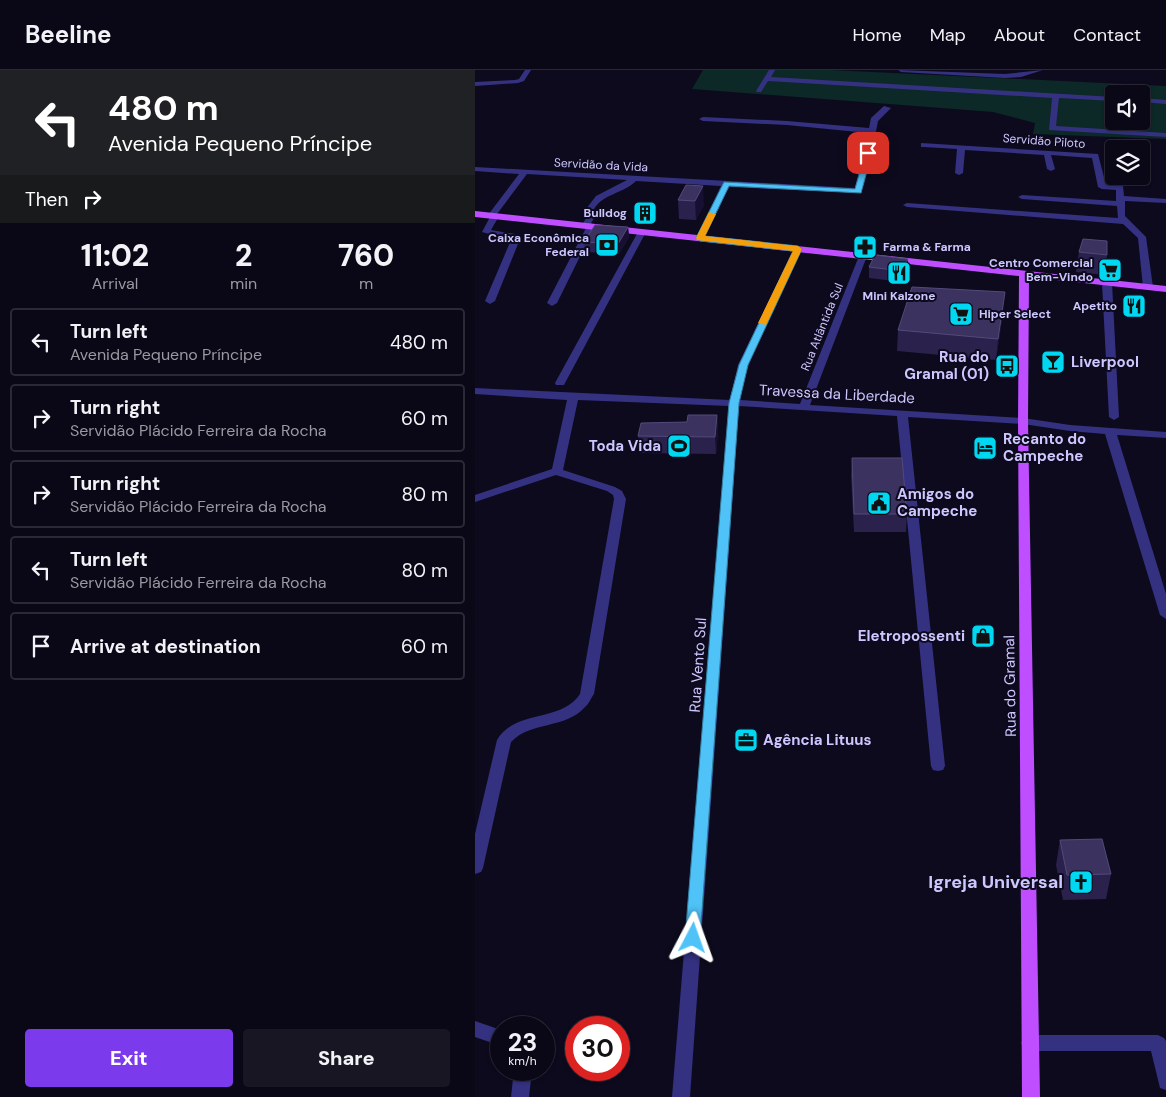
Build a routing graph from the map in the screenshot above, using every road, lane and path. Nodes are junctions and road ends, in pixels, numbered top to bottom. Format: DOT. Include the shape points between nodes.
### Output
graph roads {
  1 [pos="528,70"];
  2 [pos="772,70"];
  3 [pos="901,70"];
  4 [pos="1040,70"];
  5 [pos="766,79"];
  6 [pos="475,84"];
  7 [pos="759,91"];
  8 [pos="1056,95"];
  9 [pos="1105,98"];
  10 [pos="1150,101"];
  11 [pos="1166,102"];
  12 [pos="887,108"];
  13 [pos="703,119"];
  14 [pos="872,131"];
  15 [pos="1166,135"];
  16 [pos="924,145"];
  17 [pos="961,147"];
  18 [pos="1047,153"];
  19 [pos="475,169"];
  20 [pos="1051,169"];
  21 [pos="525,172"];
  22 [pos="959,173"];
  23 [pos="634,178"];
  24 [pos="726,184"];
  25 [pos="1022,197"];
  26 [pos="1166,200"];
  27 [pos="1120,201"];
  28 [pos="907,205"];
  29 [pos="475,214"];
  30 [pos="493,216"];
  31 [pos="1123,221"];
  32 [pos="588,226"];
  33 [pos="642,232"];
  34 [pos="700,238"];
  35 [pos="798,249"];
  36 [pos="863,256"];
  37 [pos="1024,274"];
  38 [pos="1107,283"];
  39 [pos="1148,287"];
  40 [pos="1166,289"];
  41 [pos="490,301"];
  42 [pos="552,303"];
  43 [pos="560,383"];
  44 [pos="475,391"];
  45 [pos="573,397"];
  46 [pos="734,403"];
  47 [pos="803,407"];
  48 [pos="902,413"];
  49 [pos="1114,417"];
  50 [pos="1023,420"];
  51 [pos="1110,432"];
  52 [pos="1166,435"];
  53 [pos="557,471"];
  54 [pos="475,499"];
  55 [pos="1166,616"];
  56 [pos="938,766"];
  57 [pos="475,868"];
  58 [pos="475,1029"];
  59 [pos="490,1034"];
  60 [pos="1030,1043"];
  61 [pos="522,1081"];
  62 [pos="1166,1082"];
  63 [pos="520,1097"];
  64 [pos="681,1097"];
  65 [pos="1031,1097"];
  1 -- 6 [label="street" via="522,80 516,82"];
  2 -- 5 [label="street"];
  3 -- 4 [label="street" via="1005,76"];
  5 -- 7 [label="street"];
  5 -- 8 [label="street"];
  8 -- 9 [label="street"];
  8 -- 15 [label="street" via="1052,128"];
  10 -- 11 [label="street"];
  12 -- 14 [label="street" via="876,117"];
  13 -- 14 [label="street"];
  14 -- 24 [label="street, Servidão da Vida" via="858,191"];
  16 -- 17 [label="street, Servidão Piloto"];
  17 -- 18 [label="street, Servidão Piloto"];
  17 -- 22 [label="street"];
  18 -- 20 [label="street"];
  18 -- 27 [label="street, Servidão Piloto" via="1095,156 1103,187 1121,188"];
  19 -- 21 [label="street, Servidão da Vida"];
  21 -- 23 [label="street, Servidão da Vida"];
  21 -- 30 [label="street"];
  23 -- 24 [label="street, Servidão da Vida"];
  23 -- 32 [label="street" via="622,188 598,197 590,210 593,214"];
  24 -- 34 [label="street"];
  25 -- 27 [label="street"];
  26 -- 27 [label="street"];
  27 -- 31 [label="street"];
  28 -- 31 [label="street"];
  29 -- 30 [label="main road"];
  30 -- 32 [label="main road"];
  30 -- 41 [label="street" via="486,232 512,236 517,240"];
  31 -- 39 [label="street" via="1142,237"];
  32 -- 33 [label="main road"];
  32 -- 42 [label="street"];
  33 -- 34 [label="main road"];
  33 -- 43 [label="street"];
  34 -- 35 [label="main road"];
  35 -- 36 [label="main road"];
  35 -- 46 [label="street, Rua Vento Sul" via="743,365"];
  36 -- 37 [label="main road"];
  36 -- 47 [label="street, Rua Atlântida Sul"];
  37 -- 38 [label="main road"];
  37 -- 50 [label="main road, Rua do Gramal"];
  38 -- 39 [label="main road"];
  38 -- 49 [label="street"];
  39 -- 40 [label="main road"];
  44 -- 45 [label="street, Travessa da Liberdade"];
  45 -- 46 [label="street, Travessa da Liberdade"];
  45 -- 53 [label="street"];
  46 -- 47 [label="street, Travessa da Liberdade"];
  46 -- 64 [label="street, Rua Vento Sul"];
  47 -- 48 [label="street, Travessa da Liberdade"];
  48 -- 50 [label="street, Travessa da Liberdade"];
  48 -- 56 [label="street"];
  50 -- 51 [label="street, Travessa da Liberdade"];
  50 -- 60 [label="main road, Rua do Gramal"];
  51 -- 52 [label="street, Travessa da Liberdade"];
  51 -- 55 [label="street"];
  53 -- 54 [label="street"];
  53 -- 57 [label="street" via="578,481 612,488 619,493 620,499 587,694 575,710 519,727 504,740"];
  58 -- 59 [label="street"];
  60 -- 62 [label="street" via="1158,1043"];
  60 -- 65 [label="main road, Rua do Gramal"];
  61 -- 63 [label="street"];
}
